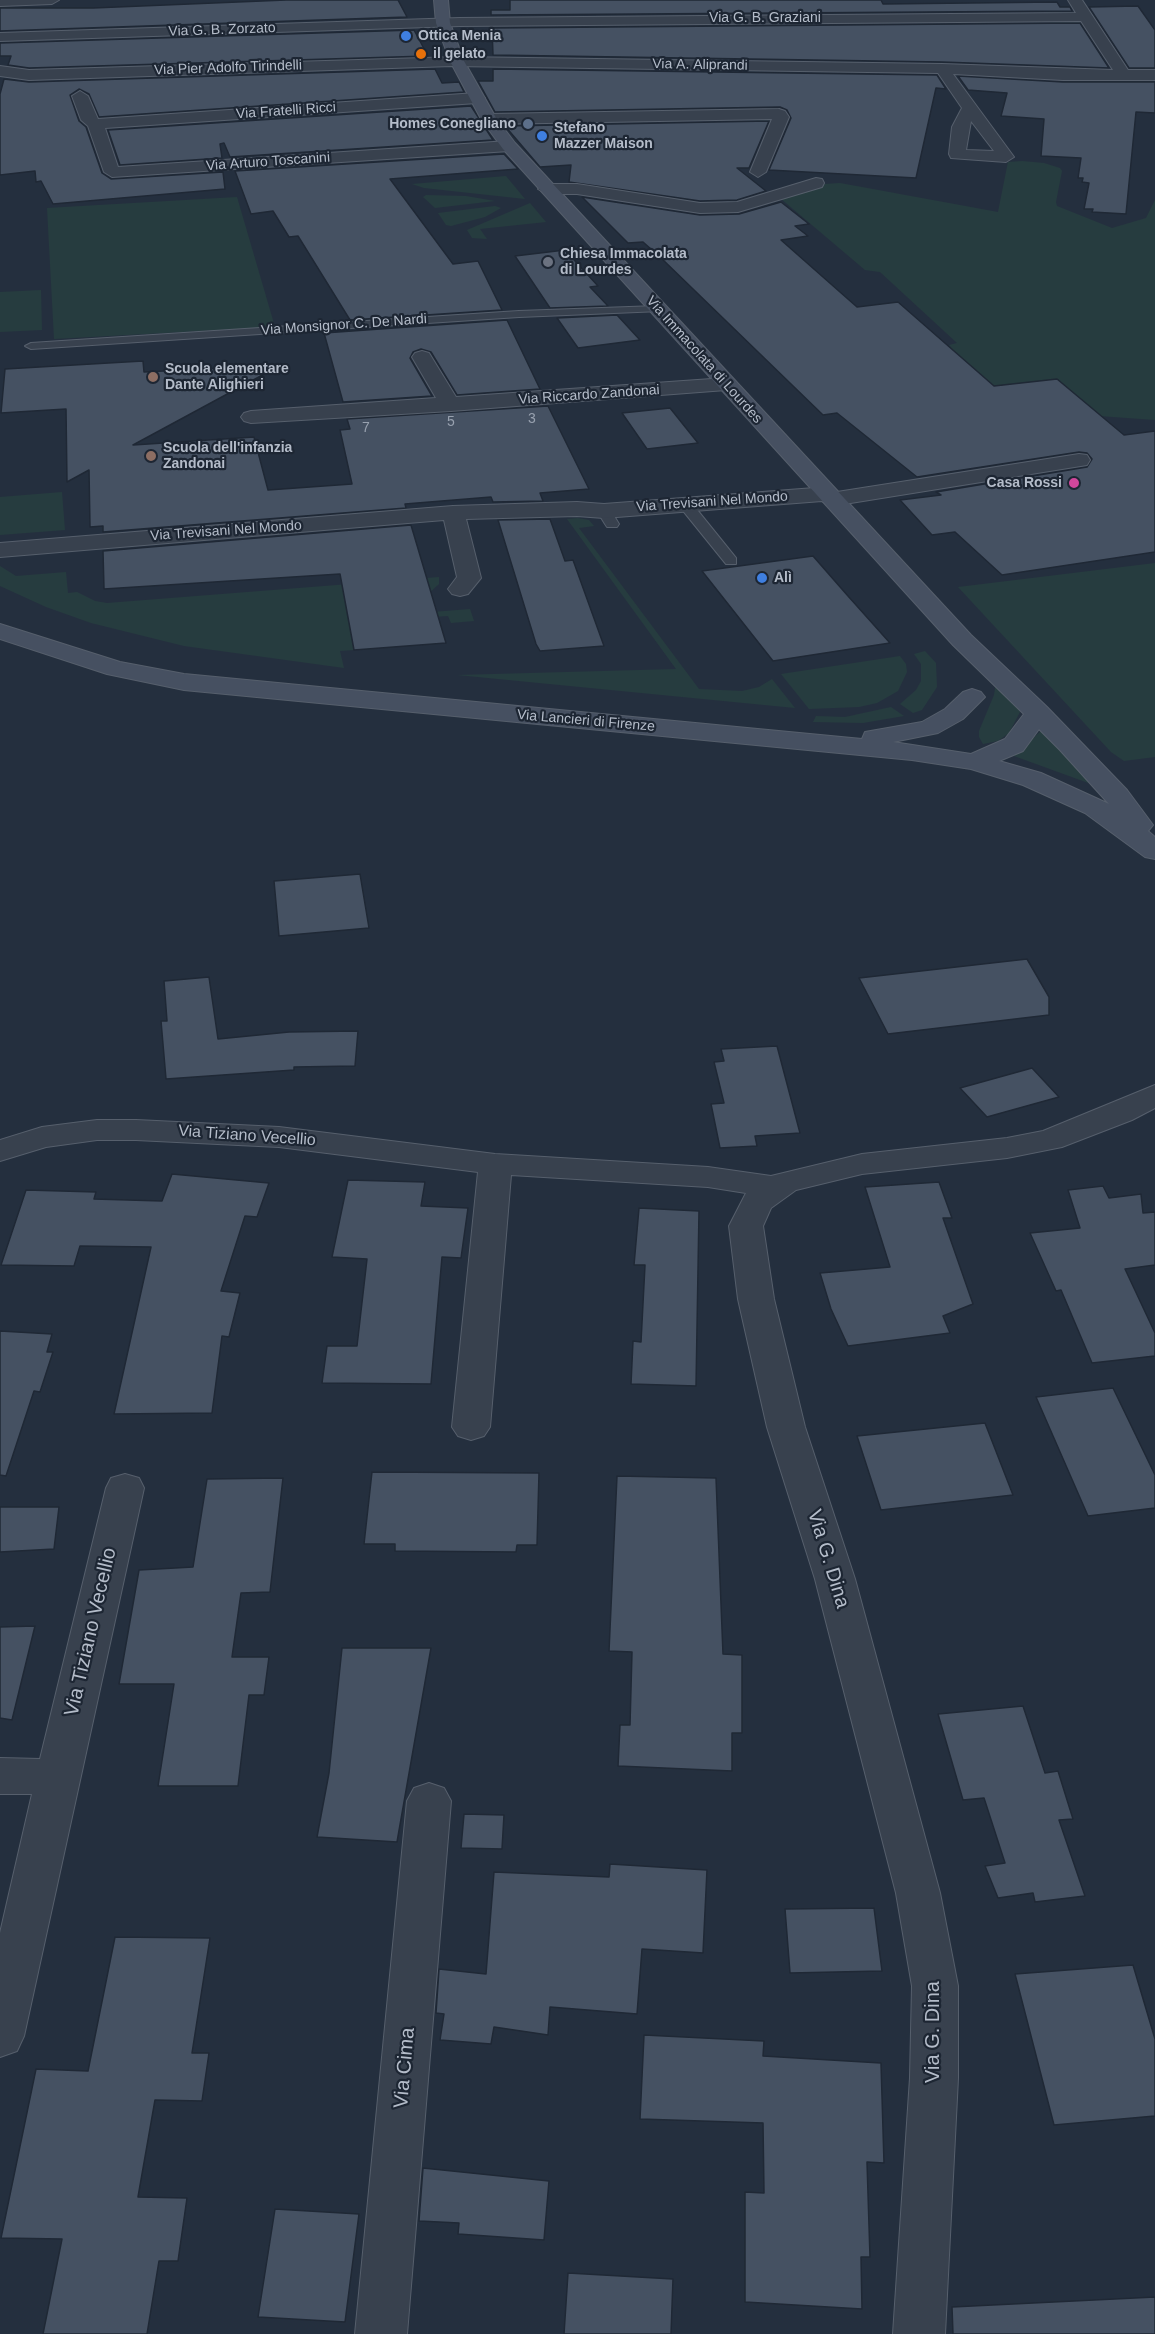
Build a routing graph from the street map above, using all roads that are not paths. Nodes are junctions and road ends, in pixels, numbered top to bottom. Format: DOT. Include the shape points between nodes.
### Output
graph roads {
  1 [pos="52,0"];
  2 [pos="441,0"];
  3 [pos="946,0"];
  4 [pos="1075,0"];
  5 [pos="0,2"];
  6 [pos="813,13"];
  7 [pos="1086,17"];
  8 [pos="955,18"];
  9 [pos="443,23"];
  10 [pos="0,37"];
  11 [pos="457,62"];
  12 [pos="791,67"];
  13 [pos="942,69"];
  14 [pos="0,71"];
  15 [pos="1124,75"];
  16 [pos="1155,75"];
  17 [pos="80,96"];
  18 [pos="477,98"];
  19 [pos="970,108"];
  20 [pos="489,119"];
  21 [pos="95,124"];
  22 [pos="508,146"];
  23 [pos="758,172"];
  24 [pos="816,183"];
  25 [pos="547,189"];
  26 [pos="657,309"];
  27 [pos="31,346"];
  28 [pos="422,357"];
  29 [pos="726,384"];
  30 [pos="451,405"];
  31 [pos="251,417"];
  32 [pos="1078,459"];
  33 [pos="830,496"];
  34 [pos="685,504"];
  35 [pos="453,513"];
  36 [pos="0,550"];
  37 [pos="731,561"];
  38 [pos="460,589"];
  39 [pos="0,631"];
  40 [pos="962,640"];
  41 [pos="972,698"];
  42 [pos="1038,712"];
  43 [pos="831,744"];
  44 [pos="974,762"];
  45 [pos="1155,846"];
  46 [pos="1155,851"];
  47 [pos="1155,1095"];
  48 [pos="0,1151"];
  49 [pos="495,1164"];
  50 [pos="773,1187"];
  51 [pos="471,1427"];
  52 [pos="125,1488"];
  53 [pos="0,1776"];
  54 [pos="57,1777"];
  55 [pos="429,1802"];
  56 [pos="0,2036"];
  57 [pos="381,2334"];
  58 [pos="919,2334"];
  1 -- 5 [label="street"];
  2 -- 9 [label="street, Via Immacolata di Lourdes"];
  3 -- 8 [label="street"];
  4 -- 7 [label="street"];
  6 -- 8 [label="street, Via G. B. Graziani"];
  6 -- 9 [label="street, Via G. B. Graziani"];
  6 -- 12 [label="street"];
  7 -- 8 [label="street, Via G. B. Graziani"];
  7 -- 15 [label="street"];
  9 -- 10 [label="street, Via G. B. Zorzato"];
  9 -- 11 [label="street, Via Immacolata di Lourdes"];
  11 -- 12 [label="street, Via A. Aliprandi"];
  11 -- 14 [label="street, Via Pier Adolfo Tirindelli" via="29,75"];
  11 -- 18 [label="street, Via Immacolata di Lourdes"];
  12 -- 13 [label="street, Via A. Aliprandi"];
  13 -- 15 [label="street, Via A. Aliprandi"];
  13 -- 19 [label="street"];
  15 -- 16 [label="street, Via A. Aliprandi"];
  17 -- 21 [label="street, Via Arturo Toscanini" via="89,120"];
  18 -- 20 [label="street, Via Immacolata di Lourdes"];
  18 -- 21 [label="street, Via Fratelli Ricci"];
  20 -- 22 [label="street, Via Immacolata di Lourdes"];
  20 -- 23 [label="street" via="779,114"];
  21 -- 22 [label="street, Via Arturo Toscanini" via="112,172"];
  22 -- 25 [label="street, Via Immacolata di Lourdes"];
  24 -- 25 [label="street" via="738,207 700,208 577,189"];
  25 -- 26 [label="street, Via Immacolata di Lourdes"];
  26 -- 27 [label="lane, Via Monsignor C. De Nardi" via="519,314"];
  26 -- 29 [label="street, Via Immacolata di Lourdes"];
  28 -- 30 [label="street"];
  29 -- 30 [label="street, Via Riccardo Zandonai"];
  29 -- 33 [label="street, Via Immacolata di Lourdes"];
  30 -- 31 [label="street, Via Riccardo Zandonai"];
  32 -- 33 [label="street, Via Trevisani Nel Mondo"];
  33 -- 34 [label="street, Via Trevisani Nel Mondo"];
  33 -- 40 [label="street, Via Immacolata di Lourdes"];
  34 -- 35 [label="street, Via Trevisani Nel Mondo" via="608,517 577,509"];
  34 -- 37 [label="lane"];
  35 -- 36 [label="street, Via Trevisani Nel Mondo"];
  35 -- 38 [label="street" via="469,578"];
  39 -- 43 [label="street, Via Lancieri di Firenze" via="116,669 184,682"];
  40 -- 41 [label="street, Via Immacolata di Lourdes"];
  40 -- 42 [label="street, Via Immacolata di Lourdes"];
  41 -- 43 [label="street" via="929,728"];
  41 -- 44 [label="street, Via Immacolata di Lourdes" via="962,737 964,750"];
  42 -- 44 [label="street" via="1014,745"];
  42 -- 45 [label="street, Via Immacolata di Lourdes" via="1117,796"];
  43 -- 44 [label="street, Via Lancieri di Firenze"];
  44 -- 46 [label="street, Via Lancieri di Firenze" via="1032,778 1095,807"];
  47 -- 50 [label="street" via="1121,1113 1050,1140 862,1164"];
  48 -- 49 [label="street, Via Tiziano Vecellio" via="42,1137 136,1130 279,1137"];
  49 -- 50 [label="street, Via Tiziano Vecellio" via="708,1176"];
  49 -- 51 [label="street"];
  50 -- 58 [label="street, Via G. Dina" via="756,1203 746,1226 756,1299 786,1427 835,1579 918,1893 935,1986 934,2078"];
  52 -- 54 [label="street, Via Tiziano Vecellio"];
  53 -- 54 [label="street"];
  54 -- 56 [label="street, Via Tiziano Vecellio"];
  55 -- 57 [label="street, Via Cima"];
}
